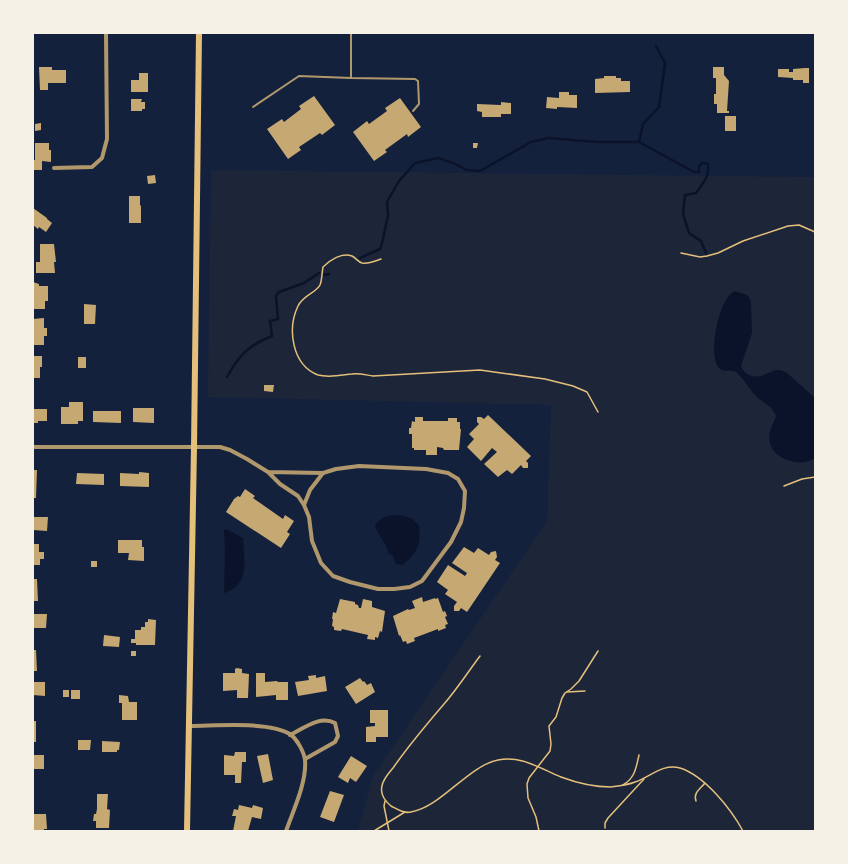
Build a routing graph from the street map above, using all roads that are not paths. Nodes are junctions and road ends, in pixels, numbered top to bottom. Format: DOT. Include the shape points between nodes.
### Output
graph roads {
  1 [pos="106,33"];
  2 [pos="199,33"];
  3 [pos="351,33"];
  4 [pos="351,78"];
  5 [pos="253,107"];
  6 [pos="413,110"];
  7 [pos="54,168"];
  8 [pos="33,447"];
  9 [pos="194,448"];
  10 [pos="268,472"];
  11 [pos="323,474"];
  12 [pos="304,505"];
  13 [pos="190,726"];
  14 [pos="290,735"];
  15 [pos="305,759"];
  16 [pos="187,831"];
  17 [pos="286,831"];
  1 -- 7 [label="street" via="107,139 102,158 92,167"];
  2 -- 9 [label="main road"];
  3 -- 4 [label="lane"];
  4 -- 5 [label="lane" via="299,76"];
  4 -- 6 [label="lane" via="415,79 418,81 419,104"];
  8 -- 9 [label="street"];
  9 -- 10 [label="street" via="226,448"];
  9 -- 13 [label="main road"];
  10 -- 11 [label="street"];
  10 -- 12 [label="street" via="298,496"];
  11 -- 12 [label="street" via="310,490"];
  11 -- 12 [label="street" via="336,469 359,466 426,469 448,473 458,479 465,491 461,522 451,542 422,580 410,587 378,588 332,576 321,563 312,541 309,517"];
  13 -- 14 [label="street" via="272,728"];
  13 -- 16 [label="main road"];
  14 -- 15 [label="street" via="300,746"];
  14 -- 15 [label="street" via="318,721 335,723 338,736 335,742"];
  15 -- 17 [label="street" via="301,785"];
}
